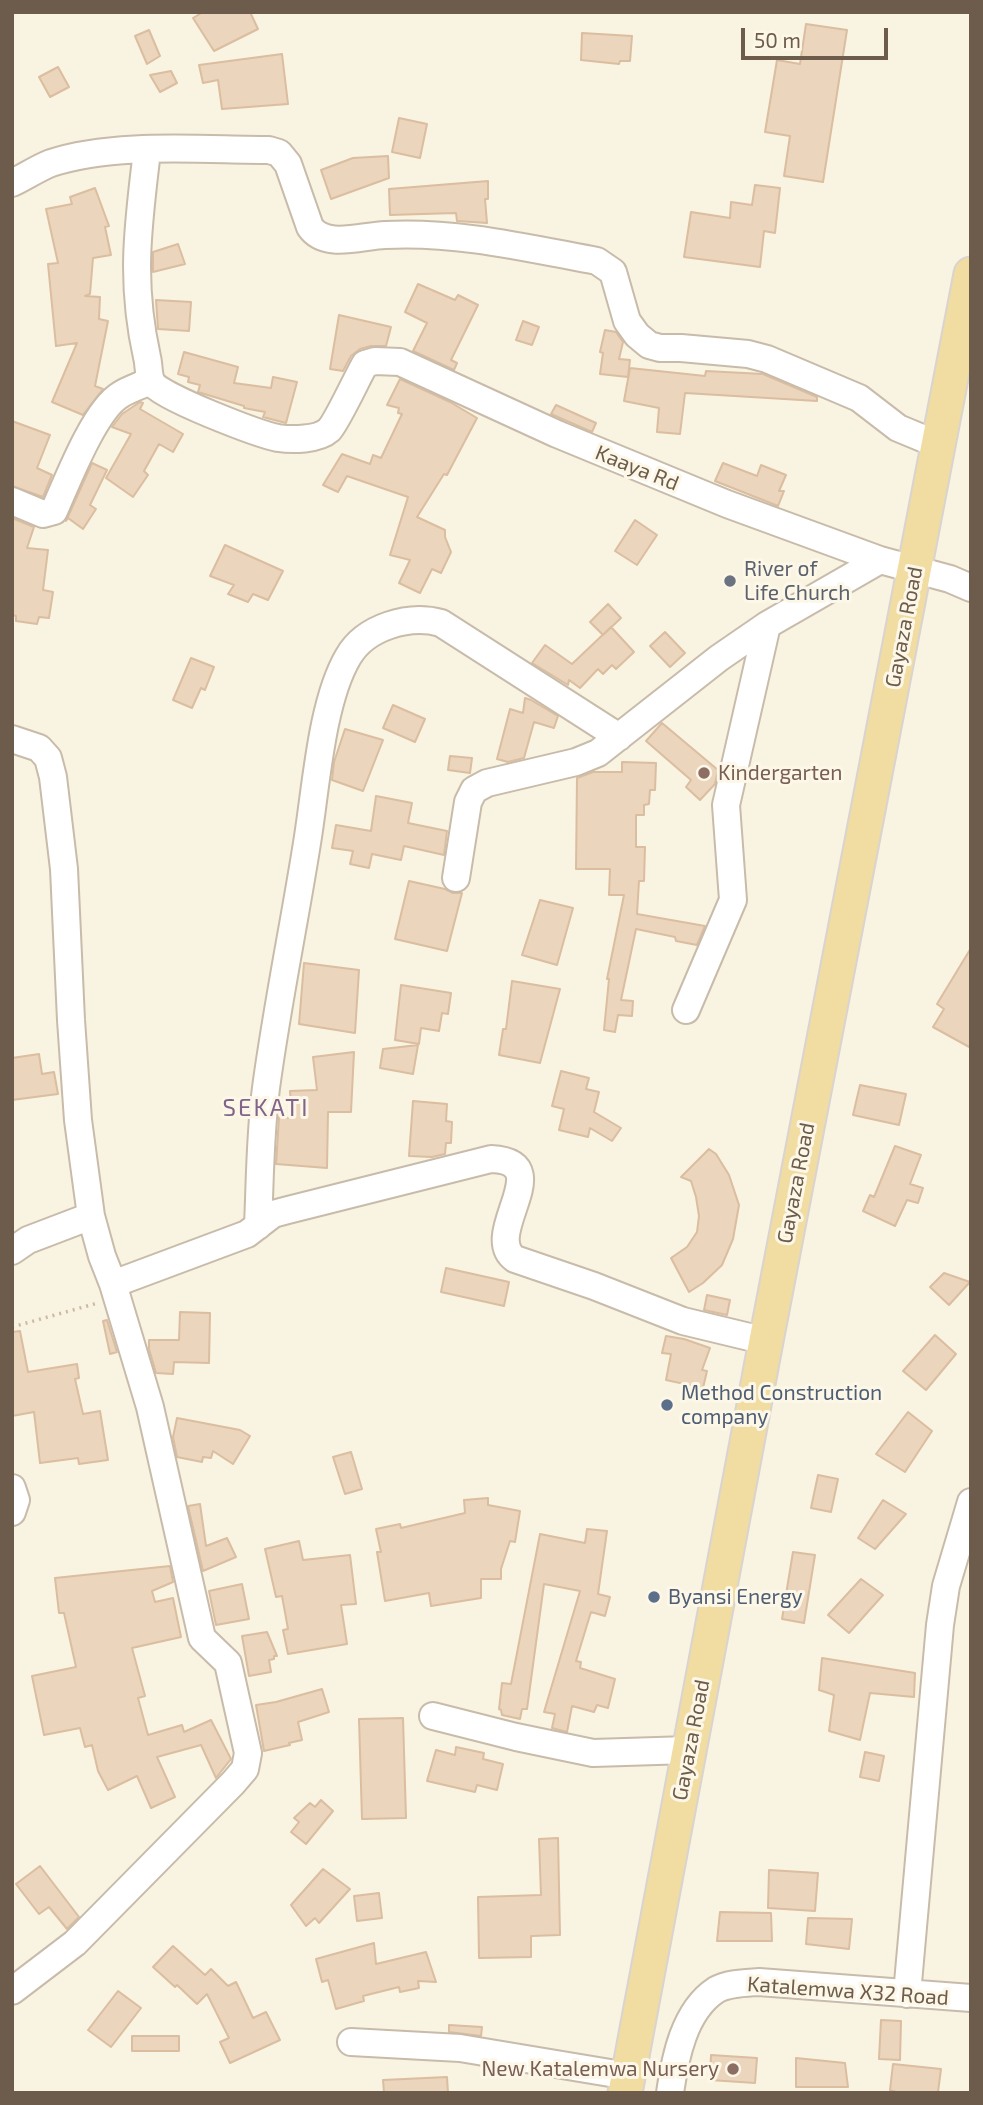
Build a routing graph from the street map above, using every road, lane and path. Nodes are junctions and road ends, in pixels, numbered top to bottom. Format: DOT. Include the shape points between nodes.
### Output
graph roads {
  1 [pos="147,151"];
  2 [pos="12,183"];
  3 [pos="971,274"];
  4 [pos="150,382"];
  5 [pos="939,445"];
  6 [pos="12,501"];
  7 [pos="880,560"];
  8 [pos="915,570"];
  9 [pos="971,588"];
  10 [pos="767,625"];
  11 [pos="620,737"];
  12 [pos="12,739"];
  13 [pos="456,878"];
  14 [pos="686,1010"];
  15 [pos="91,1216"];
  16 [pos="258,1226"];
  17 [pos="12,1251"];
  18 [pos="115,1291"];
  19 [pos="12,1327"];
  20 [pos="766,1341"];
  21 [pos="12,1488"];
  22 [pos="971,1502"];
  23 [pos="12,1513"];
  24 [pos="433,1716"];
  25 [pos="689,1750"];
  26 [pos="12,1991"];
  27 [pos="907,1994"];
  28 [pos="971,1998"];
  29 [pos="351,2042"];
  30 [pos="627,2084"];
  31 [pos="670,2093"];
  1 -- 2 [label="street" via="90,154 49,164"];
  1 -- 4 [label="street" via="135,255"];
  1 -- 5 [label="street" via="279,153 288,164 310,227 326,240 437,234 597,261 612,272 627,321 649,345 767,359 859,398 898,428"];
  3 -- 5 [label="main road, Gayaza Road"];
  4 -- 6 [label="street" via="121,393 109,406 54,511 43,514"];
  4 -- 7 [label="street, Kaaya Rd" via="164,394 248,428 292,439 329,430 365,364 400,362 614,458"];
  5 -- 8 [label="main road, Gayaza Road"];
  7 -- 8 [label="street, Kaaya Rd"];
  7 -- 10 [label="street"];
  8 -- 9 [label="street, Kaaya Rd"];
  8 -- 20 [label="main road, Gayaza Road"];
  10 -- 11 [label="street"];
  10 -- 14 [label="street" via="726,804 733,900"];
  11 -- 13 [label="street" via="576,762 474,790"];
  11 -- 16 [label="street" via="434,621 396,623 364,638 349,655 330,705 321,748 266,1088"];
  12 -- 15 [label="street" via="39,748 48,758 53,776 64,869 78,1120"];
  15 -- 17 [label="street" via="28,1240"];
  15 -- 18 [label="street"];
  16 -- 18 [label="street"];
  16 -- 20 [label="street" via="273,1214 502,1160 516,1167 520,1175 505,1242 515,1259 683,1321"];
  18 -- 19 [label="path"];
  18 -- 26 [label="street" via="150,1407 202,1638 228,1663 248,1761 241,1776 75,1943"];
  20 -- 25 [label="main road, Gayaza Road"];
  21 -- 23 [label="street" via="16,1500"];
  22 -- 27 [label="street" via="946,1586 940,1625"];
  24 -- 25 [label="street" via="593,1753"];
  25 -- 30 [label="main road, Gayaza Road"];
  27 -- 28 [label="street, Katalemwa X32 Road"];
  27 -- 31 [label="street, Katalemwa X32 Road" via="759,1982 717,1989 689,2022"];
  29 -- 30 [label="street" via="460,2048"];
}
